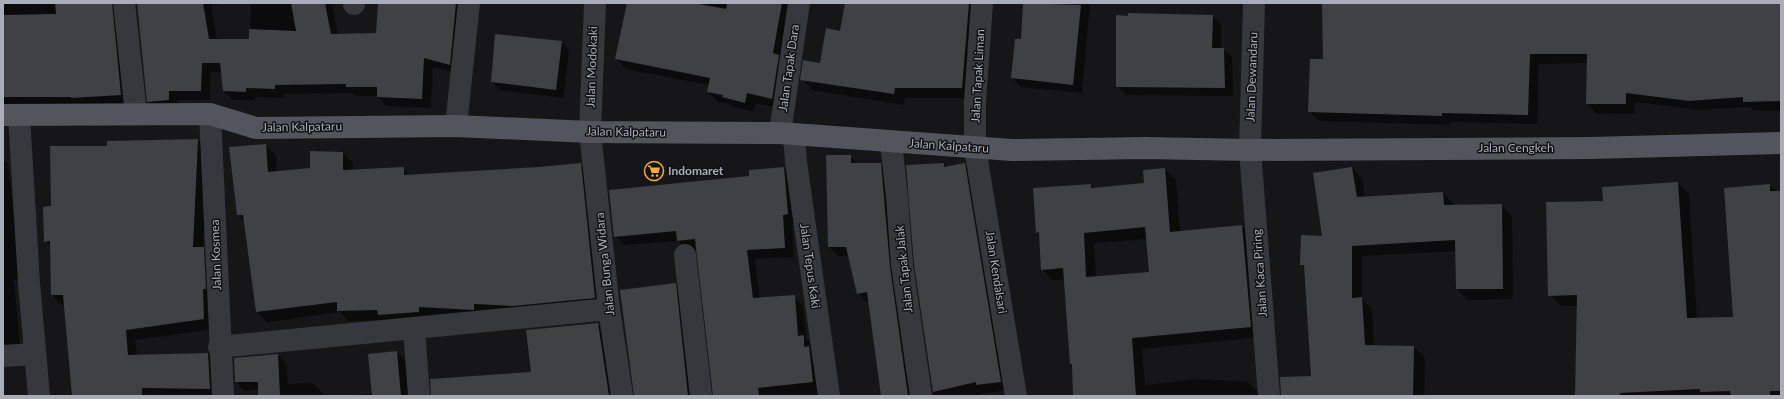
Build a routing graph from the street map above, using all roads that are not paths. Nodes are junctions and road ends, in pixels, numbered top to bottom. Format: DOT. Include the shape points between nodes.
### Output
graph roads {
  1 [pos="124,3"];
  2 [pos="469,3"];
  3 [pos="595,3"];
  4 [pos="799,3"];
  5 [pos="982,3"];
  6 [pos="1254,3"];
  7 [pos="136,114"];
  8 [pos="210,114"];
  9 [pos="11,115"];
  10 [pos="456,126"];
  11 [pos="590,132"];
  12 [pos="787,134"];
  13 [pos="891,142"];
  14 [pos="1781,143"];
  15 [pos="975,148"];
  16 [pos="1250,150"];
  17 [pos="685,256"];
  18 [pos="609,309"];
  19 [pos="414,328"];
  20 [pos="219,347"];
  21 [pos="36,354"];
  22 [pos="3,356"];
  23 [pos="39,396"];
  24 [pos="223,396"];
  25 [pos="419,396"];
  26 [pos="622,396"];
  27 [pos="701,396"];
  28 [pos="828,396"];
  29 [pos="921,396"];
  30 [pos="1016,396"];
  31 [pos="1269,396"];
  1 -- 7 [label="street"];
  2 -- 10 [label="street"];
  3 -- 11 [label="street, Jalan Modokaki"];
  4 -- 12 [label="street, Jalan Tapak Dara" via="791,48"];
  5 -- 15 [label="street, Jalan Tapak Liman" via="975,101"];
  6 -- 16 [label="street, Jalan Dewandaru"];
  7 -- 8 [label="main road, Jalan Kalpataru"];
  7 -- 9 [label="main road, Jalan Kalpataru"];
  8 -- 10 [label="main road, Jalan Kalpataru" via="256,128"];
  8 -- 20 [label="street, Jalan Kosmea"];
  9 -- 21 [label="street"];
  10 -- 11 [label="main road, Jalan Kalpataru"];
  11 -- 12 [label="main road, Jalan Kalpataru"];
  11 -- 18 [label="street, Jalan Bunga Widara"];
  12 -- 13 [label="main road, Jalan Kalpataru"];
  12 -- 28 [label="street, Jalan Tepus Kaki" via="796,162"];
  13 -- 15 [label="main road, Jalan Kalpataru"];
  13 -- 29 [label="street, Jalan Tapak Jalak" via="902,265"];
  14 -- 16 [label="main road, Jalan Cengkeh" via="1591,148"];
  15 -- 16 [label="main road, Jalan Kalpataru"];
  15 -- 30 [label="street, Jalan Kendalsari"];
  16 -- 31 [label="street, Jalan Kaca Piring"];
  17 -- 27 [label="street"];
  18 -- 19 [label="street"];
  18 -- 26 [label="street, Jalan Bunga Widara"];
  19 -- 20 [label="street"];
  19 -- 25 [label="street"];
  20 -- 24 [label="street, Jalan Kosmea"];
  21 -- 22 [label="street"];
  21 -- 23 [label="street"];
}
